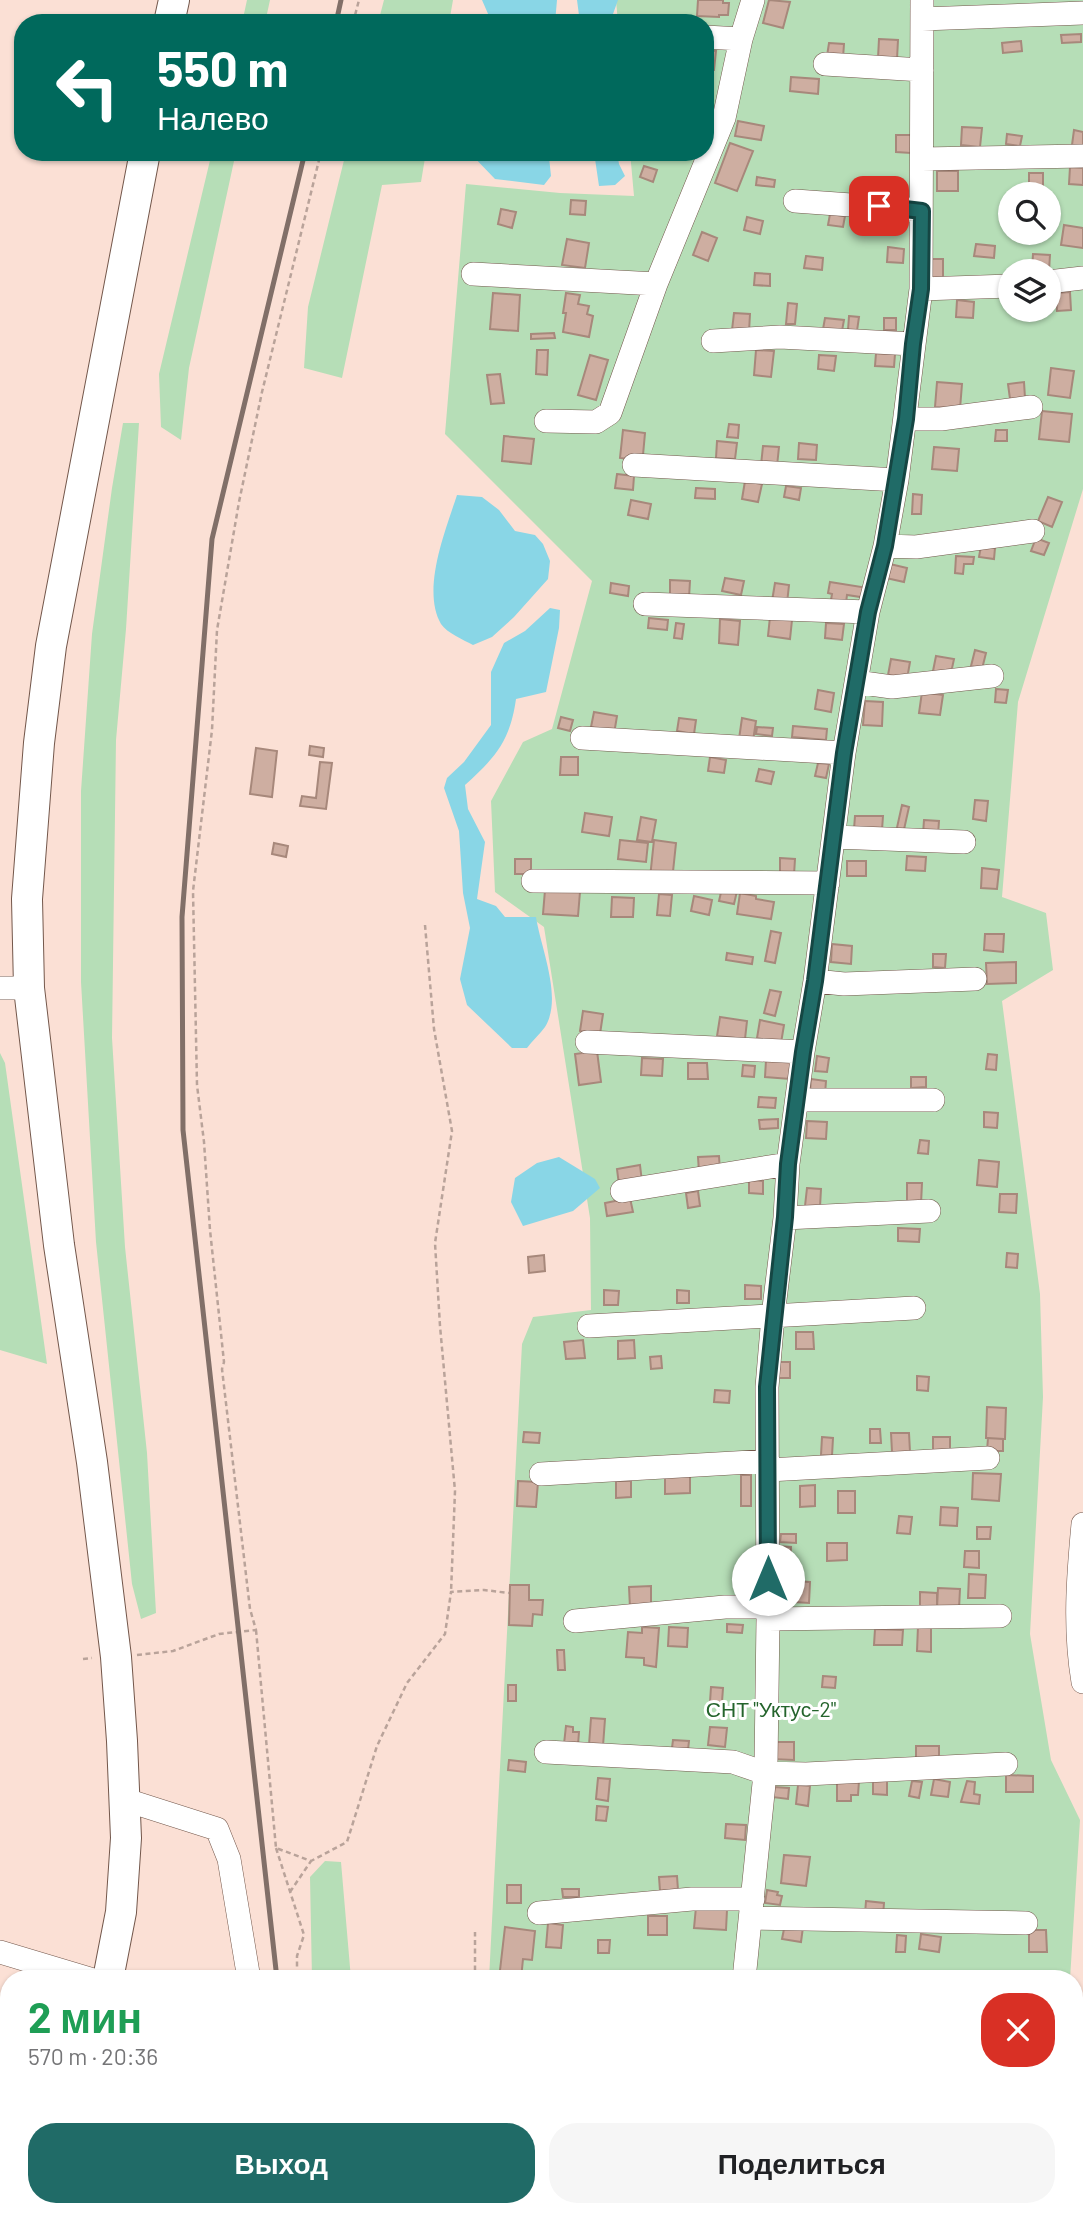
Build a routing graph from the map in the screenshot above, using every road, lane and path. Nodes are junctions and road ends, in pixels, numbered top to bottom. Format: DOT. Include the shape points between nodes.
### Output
graph roads {
  1 [pos="753,0"];
  2 [pos="922,10"];
  3 [pos="1083,13"];
  4 [pos="714,38"];
  5 [pos="741,39"];
  6 [pos="825,64"];
  7 [pos="922,70"];
  8 [pos="714,142"];
  9 [pos="1083,156"];
  10 [pos="922,159"];
  11 [pos="143,161"];
  12 [pos="319,161"];
  13 [pos="706,161"];
  14 [pos="795,201"];
  15 [pos="922,211"];
  16 [pos="473,274"];
  17 [pos="1083,278"];
  18 [pos="1061,281"];
  19 [pos="656,284"];
  20 [pos="998,286"];
  21 [pos="921,289"];
  22 [pos="713,341"];
  23 [pos="913,344"];
  24 [pos="1031,407"];
  25 [pos="906,419"];
  26 [pos="546,421"];
  27 [pos="634,465"];
  28 [pos="897,480"];
  29 [pos="1033,531"];
  30 [pos="885,546"];
  31 [pos="645,604"];
  32 [pos="868,612"];
  33 [pos="992,676"];
  34 [pos="856,682"];
  35 [pos="582,737"];
  36 [pos="844,753"];
  37 [pos="834,837"];
  38 [pos="964,842"];
  39 [pos="533,881"];
  40 [pos="828,883"];
  41 [pos="425,925"];
  42 [pos="975,979"];
  43 [pos="815,981"];
  44 [pos="30,988"];
  45 [pos="0,989"];
  46 [pos="587,1042"];
  47 [pos="803,1052"];
  48 [pos="798,1100"];
  49 [pos="933,1100"];
  50 [pos="788,1164"];
  51 [pos="622,1191"];
  52 [pos="929,1211"];
  53 [pos="785,1217"];
  54 [pos="914,1308"];
  55 [pos="773,1316"];
  56 [pos="589,1326"];
  57 [pos="988,1458"];
  58 [pos="768,1466"];
  59 [pos="541,1474"];
  60 [pos="1083,1524"];
  61 [pos="1080,1579"];
  62 [pos="451,1592"];
  63 [pos="509,1593"];
  64 [pos="768,1613"];
  65 [pos="1000,1616"];
  66 [pos="575,1621"];
  67 [pos="256,1630"];
  68 [pos="116,1657"];
  69 [pos="83,1658"];
  70 [pos="1083,1682"];
  71 [pos="546,1752"];
  72 [pos="1006,1764"];
  73 [pos="765,1773"];
  74 [pos="126,1800"];
  75 [pos="276,1848"];
  76 [pos="311,1861"];
  77 [pos="290,1892"];
  78 [pos="752,1908"];
  79 [pos="540,1913"];
  80 [pos="1026,1923"];
  81 [pos="475,1932"];
  82 [pos="0,1952"];
  83 [pos="60,1970"];
  84 [pos="110,1970"];
  85 [pos="248,1970"];
  86 [pos="297,1970"];
  87 [pos="475,1970"];
  88 [pos="745,1970"];
  1 -- 5 [label="street"];
  2 -- 3 [label="street"];
  2 -- 7 [label="street"];
  4 -- 5 [label="street"];
  5 -- 8 [label="street" via="724,118"];
  6 -- 7 [label="street"];
  7 -- 10 [label="street"];
  9 -- 10 [label="street"];
  10 -- 15 [label="street"];
  11 -- 44 [label="main road" via="51,646 29,854"];
  12 -- 67 [label="path" via="239,502 217,630 212,730 193,891 197,1085 222,1369"];
  13 -- 19 [label="street"];
  14 -- 15 [label="street"];
  15 -- 21 [label="street"];
  16 -- 19 [label="street"];
  17 -- 18 [label="street"];
  19 -- 26 [label="street" via="610,413 596,422"];
  20 -- 21 [label="street"];
  21 -- 23 [label="street"];
  22 -- 23 [label="street" via="780,337"];
  23 -- 25 [label="street"];
  24 -- 25 [label="street"];
  25 -- 28 [label="street"];
  27 -- 28 [label="street"];
  28 -- 30 [label="street"];
  29 -- 30 [label="street" via="916,547"];
  30 -- 32 [label="street"];
  31 -- 32 [label="street"];
  32 -- 34 [label="street"];
  33 -- 34 [label="street" via="892,687"];
  34 -- 36 [label="street"];
  35 -- 36 [label="street"];
  36 -- 37 [label="street"];
  37 -- 38 [label="street"];
  37 -- 40 [label="street"];
  39 -- 40 [label="street"];
  40 -- 43 [label="street"];
  41 -- 62 [label="path" via="434,1029 452,1131 435,1243 455,1491"];
  42 -- 43 [label="street"];
  43 -- 47 [label="street"];
  44 -- 45 [label="street"];
  44 -- 68 [label="main road" via="59,1245"];
  46 -- 47 [label="street"];
  47 -- 48 [label="street"];
  48 -- 49 [label="street"];
  48 -- 50 [label="street"];
  50 -- 51 [label="street"];
  50 -- 53 [label="street"];
  52 -- 53 [label="street"];
  53 -- 55 [label="street"];
  54 -- 55 [label="street"];
  55 -- 56 [label="street"];
  55 -- 58 [label="street" via="767,1387"];
  57 -- 58 [label="street"];
  58 -- 59 [label="street"];
  58 -- 64 [label="street"];
  60 -- 61 [label="street"];
  61 -- 70 [label="street" via="1077,1649"];
  62 -- 63 [label="path"];
  62 -- 76 [label="path" via="445,1634 407,1683 377,1746 347,1842"];
  64 -- 65 [label="street"];
  64 -- 66 [label="street" via="725,1607"];
  64 -- 73 [label="street"];
  67 -- 68 [label="path" via="219,1634 173,1651"];
  67 -- 75 [label="path"];
  68 -- 69 [label="path"];
  68 -- 74 [label="main road"];
  71 -- 73 [label="street" via="733,1762"];
  72 -- 73 [label="street"];
  73 -- 78 [label="street"];
  74 -- 84 [label="main road" via="121,1912"];
  74 -- 85 [label="street" via="217,1829 229,1859"];
  75 -- 76 [label="path"];
  75 -- 77 [label="path"];
  76 -- 77 [label="path"];
  77 -- 86 [label="path" via="304,1935"];
  78 -- 79 [label="street" via="692,1899"];
  78 -- 80 [label="street"];
  78 -- 88 [label="street"];
  81 -- 87 [label="path"];
  82 -- 83 [label="street"];
}
